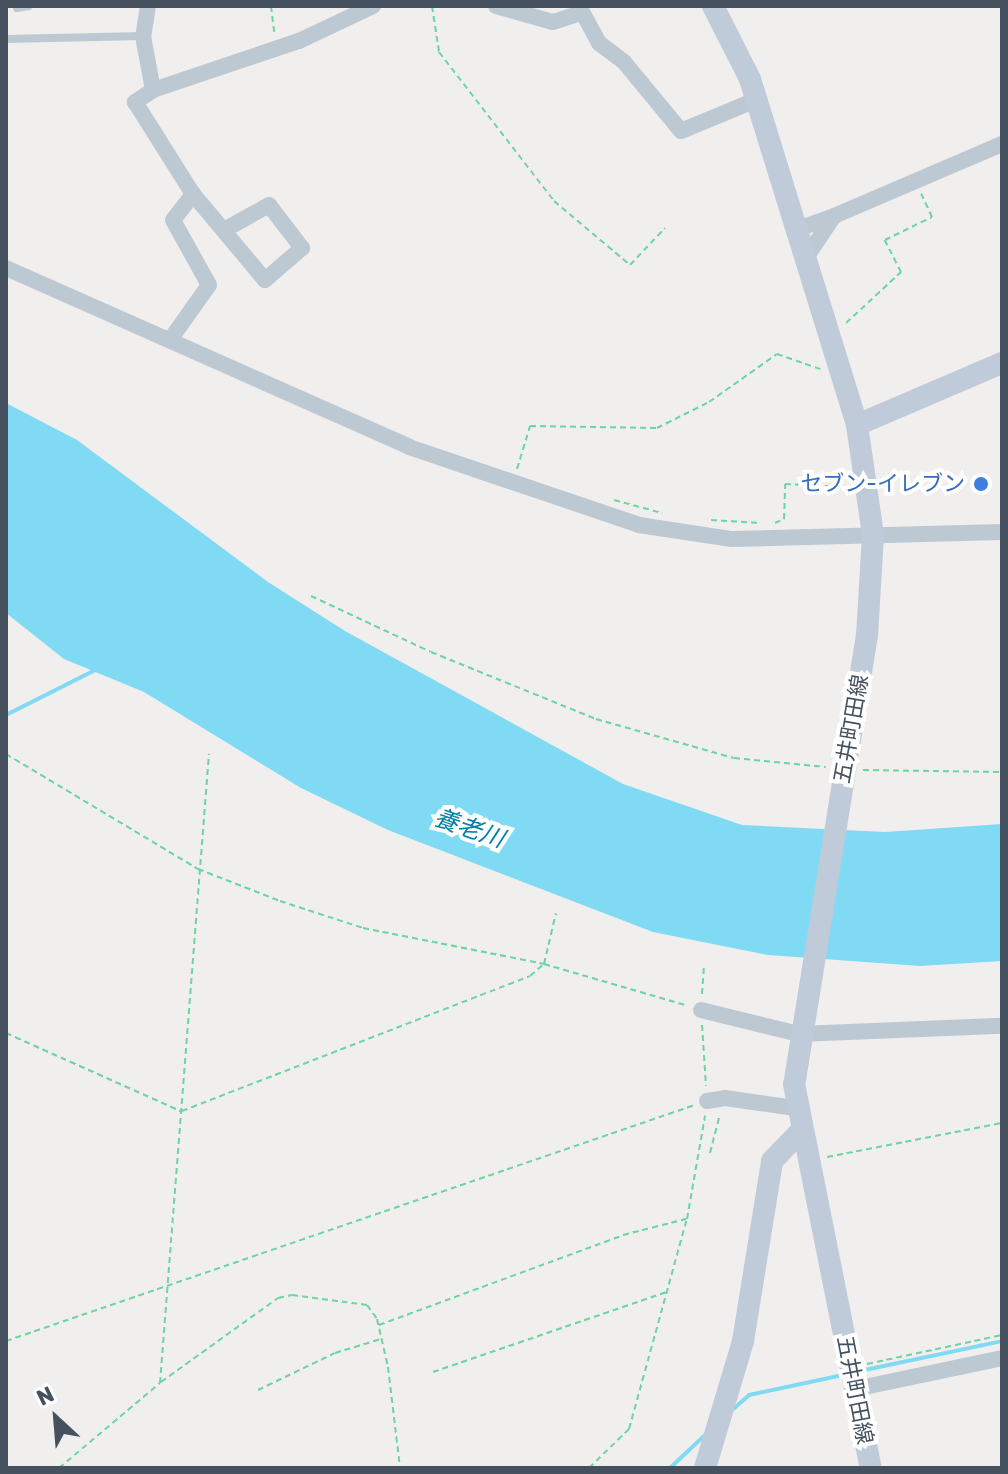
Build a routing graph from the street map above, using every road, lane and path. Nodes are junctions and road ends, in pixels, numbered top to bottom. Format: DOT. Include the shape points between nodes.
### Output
graph roads {
  1 [pos="29,6"];
  2 [pos="148,6"];
  3 [pos="271,6"];
  4 [pos="373,6"];
  5 [pos="432,6"];
  6 [pos="496,6"];
  7 [pos="713,6"];
  8 [pos="17,8"];
  9 [pos="580,10"];
  10 [pos="143,36"];
  11 [pos="6,39"];
  12 [pos="276,49"];
  13 [pos="153,90"];
  14 [pos="756,100"];
  15 [pos="1002,144"];
  16 [pos="915,181"];
  17 [pos="193,194"];
  18 [pos="834,216"];
  19 [pos="665,228"];
  20 [pos="224,230"];
  21 [pos="795,230"];
  22 [pos="805,259"];
  23 [pos="6,268"];
  24 [pos="829,337"];
  25 [pos="170,340"];
  26 [pos="1002,363"];
  27 [pos="821,370"];
  28 [pos="857,425"];
  29 [pos="503,482"];
  30 [pos="867,487"];
  31 [pos="607,498"];
  32 [pos="668,514"];
  33 [pos="698,519"];
  34 [pos="1002,532"];
  35 [pos="873,535"];
  36 [pos="311,596"];
  37 [pos="6,754"];
  38 [pos="209,754"];
  39 [pos="836,768"];
  40 [pos="1002,772"];
  41 [pos="198,869"];
  42 [pos="556,913"];
  43 [pos="544,964"];
  44 [pos="704,964"];
  45 [pos="701,1010"];
  46 [pos="1002,1026"];
  47 [pos="6,1033"];
  48 [pos="799,1034"];
  49 [pos="725,1098"];
  50 [pos="707,1101"];
  51 [pos="795,1108"];
  52 [pos="181,1111"];
  53 [pos="1002,1123"];
  54 [pos="800,1132"];
  55 [pos="710,1153"];
  56 [pos="806,1161"];
  57 [pos="687,1219"];
  58 [pos="169,1286"];
  59 [pos="670,1290"];
  60 [pos="379,1325"];
  61 [pos="1002,1335"];
  62 [pos="382,1339"];
  63 [pos="6,1341"];
  64 [pos="1002,1358"];
  65 [pos="433,1372"];
  66 [pos="853,1378"];
  67 [pos="160,1383"];
  68 [pos="258,1390"];
  69 [pos="59,1468"];
  70 [pos="400,1468"];
  71 [pos="589,1468"];
  72 [pos="705,1468"];
  73 [pos="871,1468"];
  1 -- 8 [label="lane"];
  2 -- 10 [label="street"];
  3 -- 12 [label="path"];
  4 -- 12 [label="street"];
  5 -- 19 [label="path" via="439,52 554,201 630,265"];
  6 -- 9 [label="street" via="553,22"];
  7 -- 14 [label="main road, 五井町田線"];
  9 -- 14 [label="street" via="599,43 624,62 681,131"];
  10 -- 11 [label="lane"];
  10 -- 13 [label="street"];
  12 -- 13 [label="street"];
  13 -- 17 [label="street" via="135,102"];
  14 -- 21 [label="main road, 五井町田線"];
  15 -- 16 [label="street"];
  16 -- 18 [label="street"];
  16 -- 24 [label="path" via="932,217 885,240 901,272"];
  17 -- 20 [label="street"];
  17 -- 25 [label="street" via="173,220 209,285"];
  18 -- 21 [label="street"];
  18 -- 22 [label="street"];
  20 -- 20 [label="street" via="265,280 302,248 269,205"];
  21 -- 22 [label="main road, 五井町田線"];
  22 -- 24 [label="main road, 五井町田線"];
  23 -- 25 [label="street"];
  24 -- 28 [label="main road, 五井町田線"];
  25 -- 29 [label="street" via="409,447"];
  26 -- 28 [label="main road"];
  27 -- 29 [label="path" via="777,354 698,408 657,428 530,426 516,474"];
  28 -- 30 [label="main road, 五井町田線"];
  29 -- 35 [label="street" via="595,513 689,535"];
  30 -- 33 [label="path" via="785,484 784,519"];
  30 -- 35 [label="main road, 五井町田線"];
  31 -- 32 [label="path"];
  34 -- 35 [label="street"];
  35 -- 39 [label="main road, 五井町田線" via="867,635"];
  36 -- 39 [label="path" via="596,719 734,758"];
  37 -- 41 [label="path"];
  38 -- 41 [label="path"];
  39 -- 40 [label="path"];
  39 -- 48 [label="main road, 五井町田線"];
  41 -- 43 [label="path" via="363,928"];
  41 -- 52 [label="path"];
  42 -- 43 [label="path"];
  43 -- 45 [label="path"];
  43 -- 52 [label="path" via="530,976"];
  44 -- 45 [label="path"];
  45 -- 48 [label="street"];
  45 -- 50 [label="path"];
  46 -- 48 [label="street"];
  47 -- 52 [label="path"];
  48 -- 51 [label="main road, 五井町田線"];
  49 -- 50 [label="street"];
  49 -- 51 [label="street"];
  49 -- 55 [label="path"];
  50 -- 57 [label="path"];
  50 -- 58 [label="path"];
  51 -- 54 [label="main road, 五井町田線"];
  52 -- 58 [label="path"];
  53 -- 56 [label="path"];
  54 -- 56 [label="main road, 五井町田線"];
  54 -- 72 [label="main road" via="772,1161 743,1341"];
  56 -- 66 [label="main road, 五井町田線"];
  57 -- 59 [label="path"];
  57 -- 60 [label="path" via="623,1235"];
  58 -- 63 [label="path"];
  58 -- 67 [label="path"];
  59 -- 65 [label="path"];
  59 -- 71 [label="path" via="629,1429"];
  60 -- 62 [label="path"];
  60 -- 67 [label="path" via="367,1305 292,1295 278,1298"];
  61 -- 66 [label="path"];
  62 -- 68 [label="path" via="335,1353"];
  62 -- 70 [label="path"];
  64 -- 66 [label="street"];
  66 -- 73 [label="main road, 五井町田線"];
  67 -- 69 [label="path"];
}
